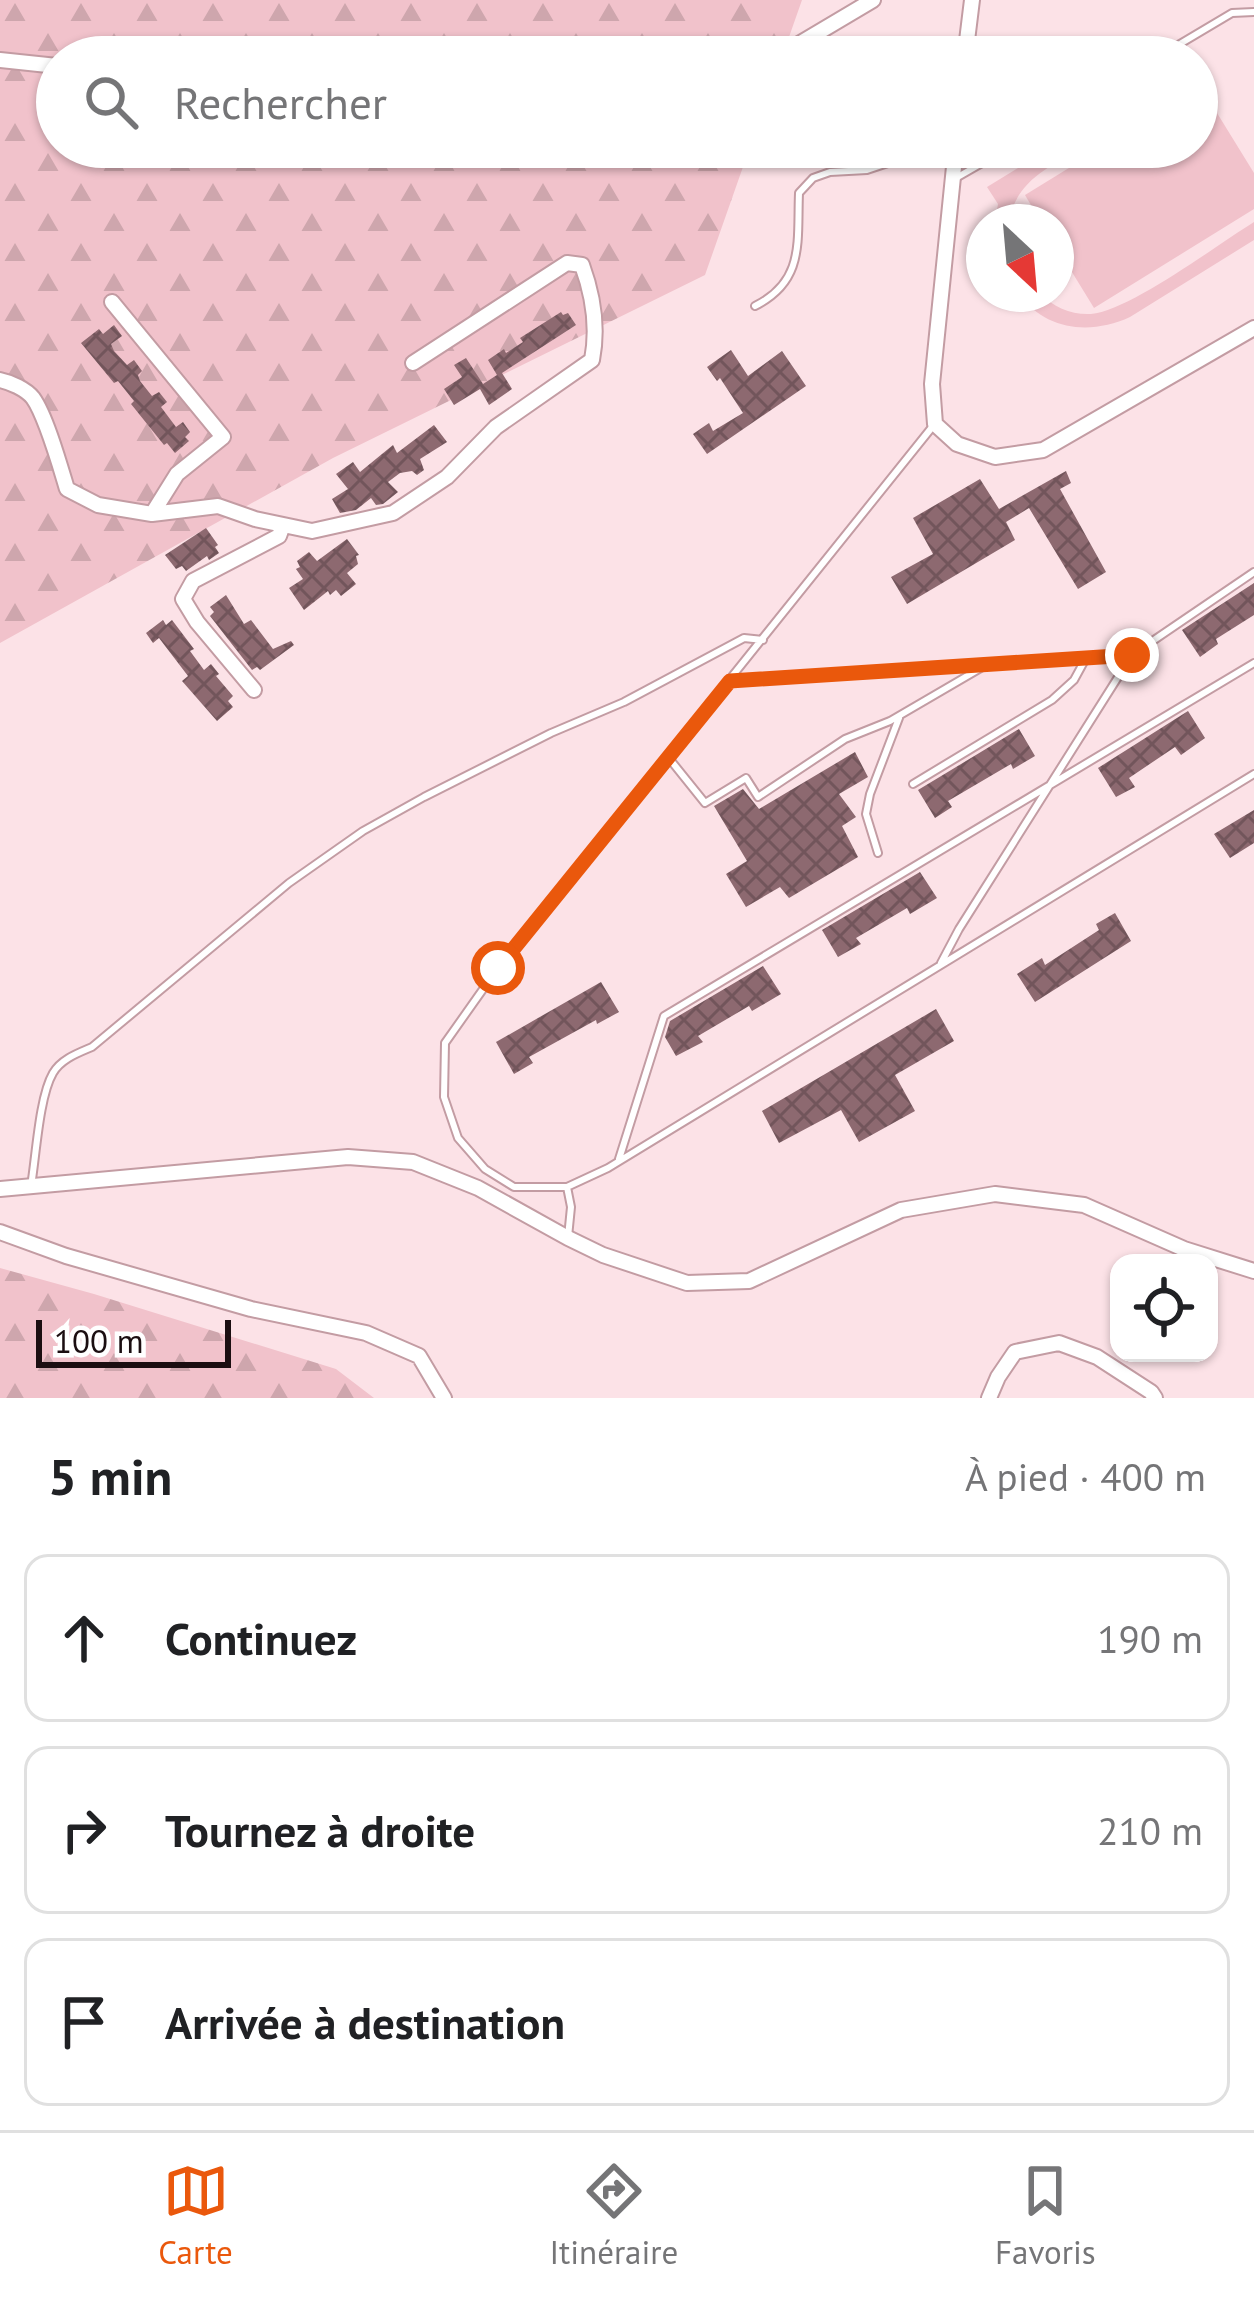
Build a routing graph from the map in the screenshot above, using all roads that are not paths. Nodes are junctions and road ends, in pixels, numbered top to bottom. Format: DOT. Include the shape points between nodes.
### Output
graph roads {
  1 [pos="873,0"];
  2 [pos="969,2"];
  3 [pos="1254,12"];
  4 [pos="812,36"];
  5 [pos="967,36"];
  6 [pos="1193,36"];
  7 [pos="0,60"];
  8 [pos="36,64"];
  9 [pos="872,168"];
  10 [pos="953,168"];
  11 [pos="973,168"];
  12 [pos="952,180"];
  13 [pos="112,302"];
  14 [pos="755,306"];
  15 [pos="1254,328"];
  16 [pos="413,363"];
  17 [pos="0,380"];
  18 [pos="935,424"];
  19 [pos="152,514"];
  20 [pos="283,525"];
  21 [pos="1254,572"];
  22 [pos="763,640"];
  23 [pos="1132,655"];
  24 [pos="1086,658"];
  25 [pos="1254,663"];
  26 [pos="986,665"];
  27 [pos="730,681"];
  28 [pos="254,690"];
  29 [pos="900,714"];
  30 [pos="668,757"];
  31 [pos="1254,774"];
  32 [pos="913,784"];
  33 [pos="1048,786"];
  34 [pos="878,853"];
  35 [pos="940,966"];
  36 [pos="618,1162"];
  37 [pos="31,1186"];
  38 [pos="567,1187"];
  39 [pos="0,1189"];
  40 [pos="0,1232"];
  41 [pos="568,1238"];
  42 [pos="1254,1271"];
  43 [pos="444,1398"];
  44 [pos="989,1398"];
  45 [pos="1155,1398"];
  1 -- 4 [label="street"];
  2 -- 5 [label="street"];
  3 -- 6 [label="lane" via="1232,13"];
  7 -- 8 [label="street"];
  9 -- 14 [label="lane" via="830,172 799,193 796,259 785,284"];
  10 -- 12 [label="street"];
  11 -- 12 [label="lane"];
  12 -- 18 [label="street"];
  13 -- 19 [label="street" via="223,437 176,475"];
  15 -- 18 [label="street" via="1043,450 995,457 957,445"];
  16 -- 20 [label="street" via="567,262 582,266 591,289 592,360 393,513 312,532"];
  17 -- 19 [label="street" via="32,397 67,489 98,506"];
  18 -- 22 [label="lane"];
  19 -- 20 [label="street" via="218,506"];
  20 -- 28 [label="street" via="278,536 193,581 183,599"];
  21 -- 23 [label="lane"];
  22 -- 27 [label="lane"];
  22 -- 37 [label="lane" via="744,638 424,796 290,883 53,1072"];
  23 -- 24 [label="lane"];
  23 -- 33 [label="lane"];
  24 -- 26 [label="lane"];
  24 -- 32 [label="lane" via="1052,700"];
  25 -- 33 [label="lane"];
  26 -- 27 [label="lane"];
  26 -- 29 [label="lane"];
  27 -- 30 [label="lane"];
  29 -- 30 [label="lane" via="758,796 746,778 705,802"];
  29 -- 34 [label="lane" via="866,814"];
  30 -- 38 [label="lane" via="445,1042 444,1097 458,1138 514,1187"];
  31 -- 35 [label="lane"];
  33 -- 35 [label="lane"];
  33 -- 36 [label="lane" via="664,1016"];
  35 -- 36 [label="lane"];
  36 -- 38 [label="lane"];
  37 -- 39 [label="street"];
  37 -- 41 [label="street" via="348,1157 413,1162"];
  38 -- 41 [label="lane"];
  40 -- 43 [label="street" via="250,1309 366,1333 419,1356"];
  41 -- 42 [label="street" via="687,1283 749,1281 901,1210 995,1194 1084,1205"];
  44 -- 45 [label="street" via="1016,1352 1059,1343 1097,1357"];
}
